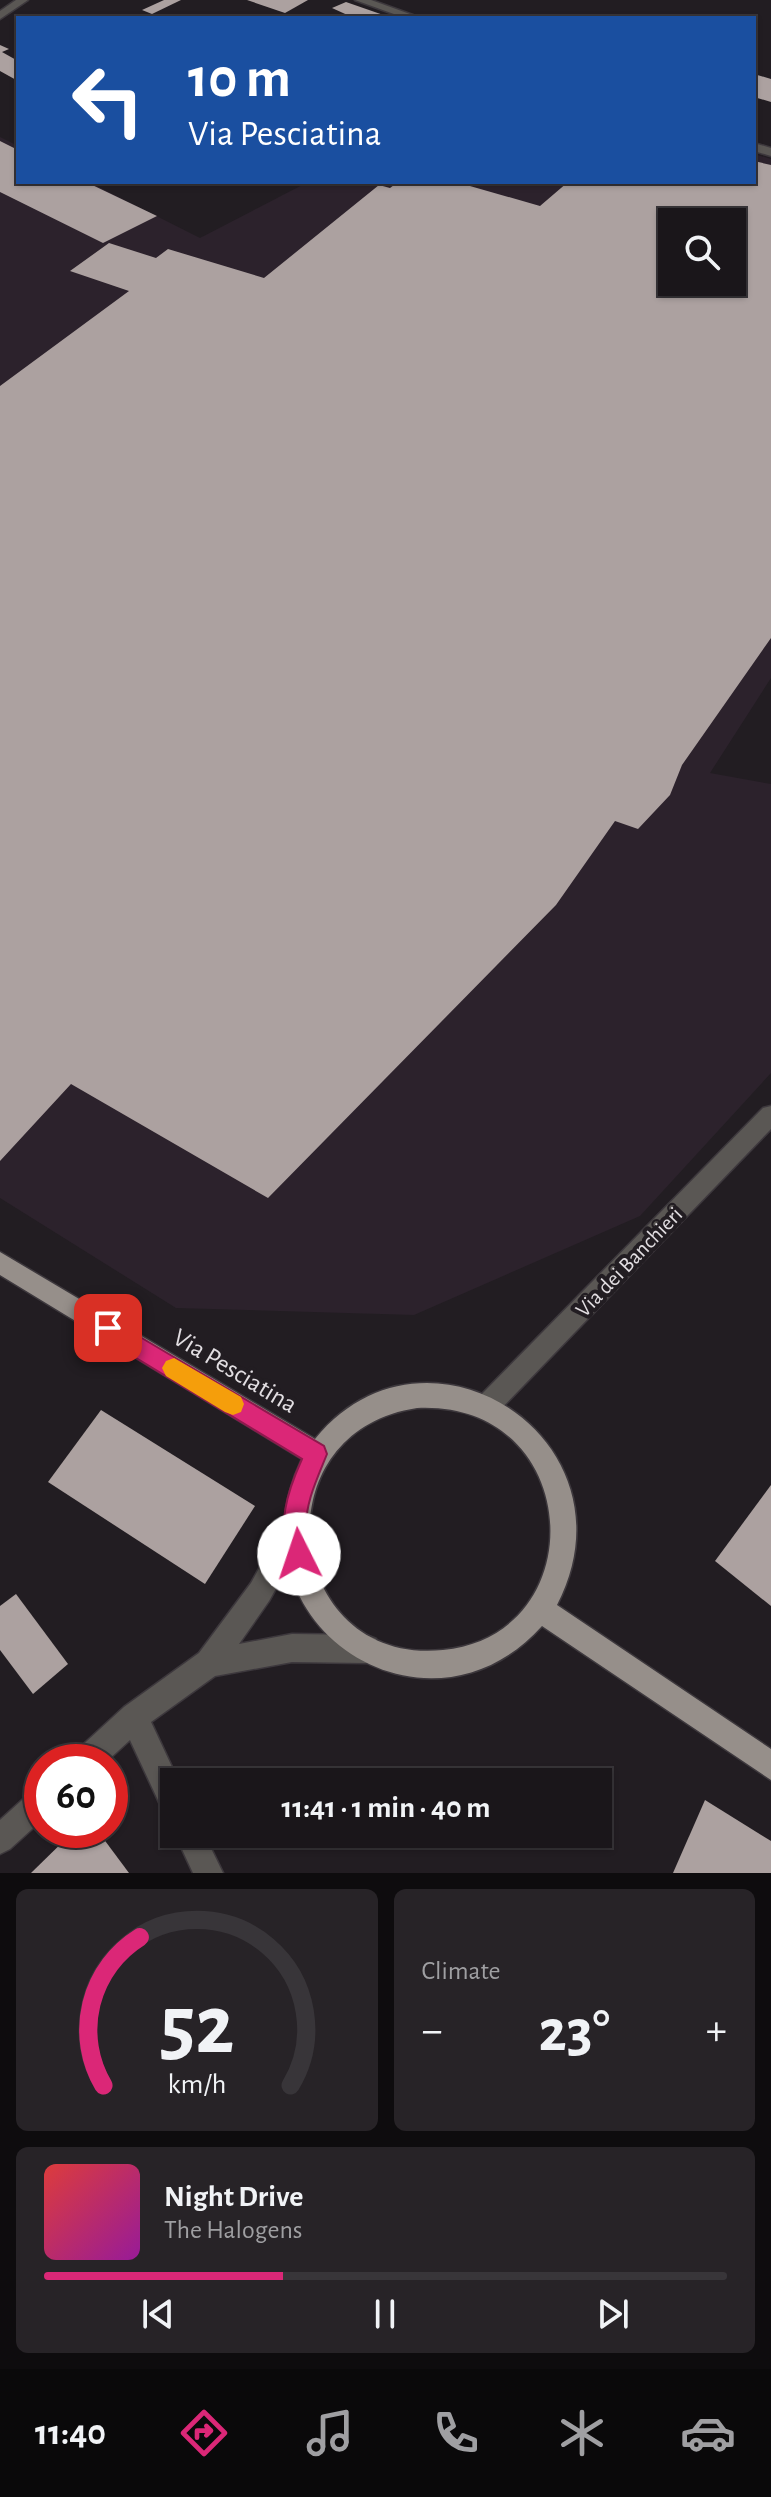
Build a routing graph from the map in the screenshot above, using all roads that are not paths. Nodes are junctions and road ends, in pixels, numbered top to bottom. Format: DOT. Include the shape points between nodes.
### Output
graph roads {
  1 [pos="23,0"];
  2 [pos="360,0"];
  3 [pos="0,16"];
  4 [pos="410,16"];
  5 [pos="771,1115"];
  6 [pos="0,1263"];
  7 [pos="486,1407"];
  8 [pos="316,1454"];
  9 [pos="294,1531"];
  10 [pos="541,1610"];
  11 [pos="366,1649"];
  12 [pos="209,1663"];
  13 [pos="134,1717"];
  14 [pos="105,1744"];
  15 [pos="771,1766"];
  16 [pos="160,1773"];
  17 [pos="24,1817"];
  18 [pos="0,1839"];
  19 [pos="196,1848"];
  20 [pos="208,1873"];
  1 -- 3 [label="street"];
  2 -- 4 [label="street"];
  5 -- 7 [label="street, Via dei Banchieri"];
  6 -- 8 [label="main road, Via Pesciatina"];
  7 -- 8 [label="main road" via="448,1396 410,1396 374,1405 341,1426"];
  7 -- 10 [label="main road" via="518,1428 543,1458 559,1494 565,1533 558,1573"];
  8 -- 9 [label="main road" via="299,1491"];
  9 -- 11 [label="main road" via="304,1577 329,1618"];
  9 -- 12 [label="street" via="260,1592"];
  10 -- 11 [label="main road" via="507,1643 463,1663 414,1665"];
  10 -- 15 [label="main road"];
  11 -- 12 [label="street" via="292,1648"];
  12 -- 13 [label="street"];
  13 -- 14 [label="street"];
  13 -- 16 [label="street"];
  17 -- 18 [label="street"];
  19 -- 20 [label="street"];
}
